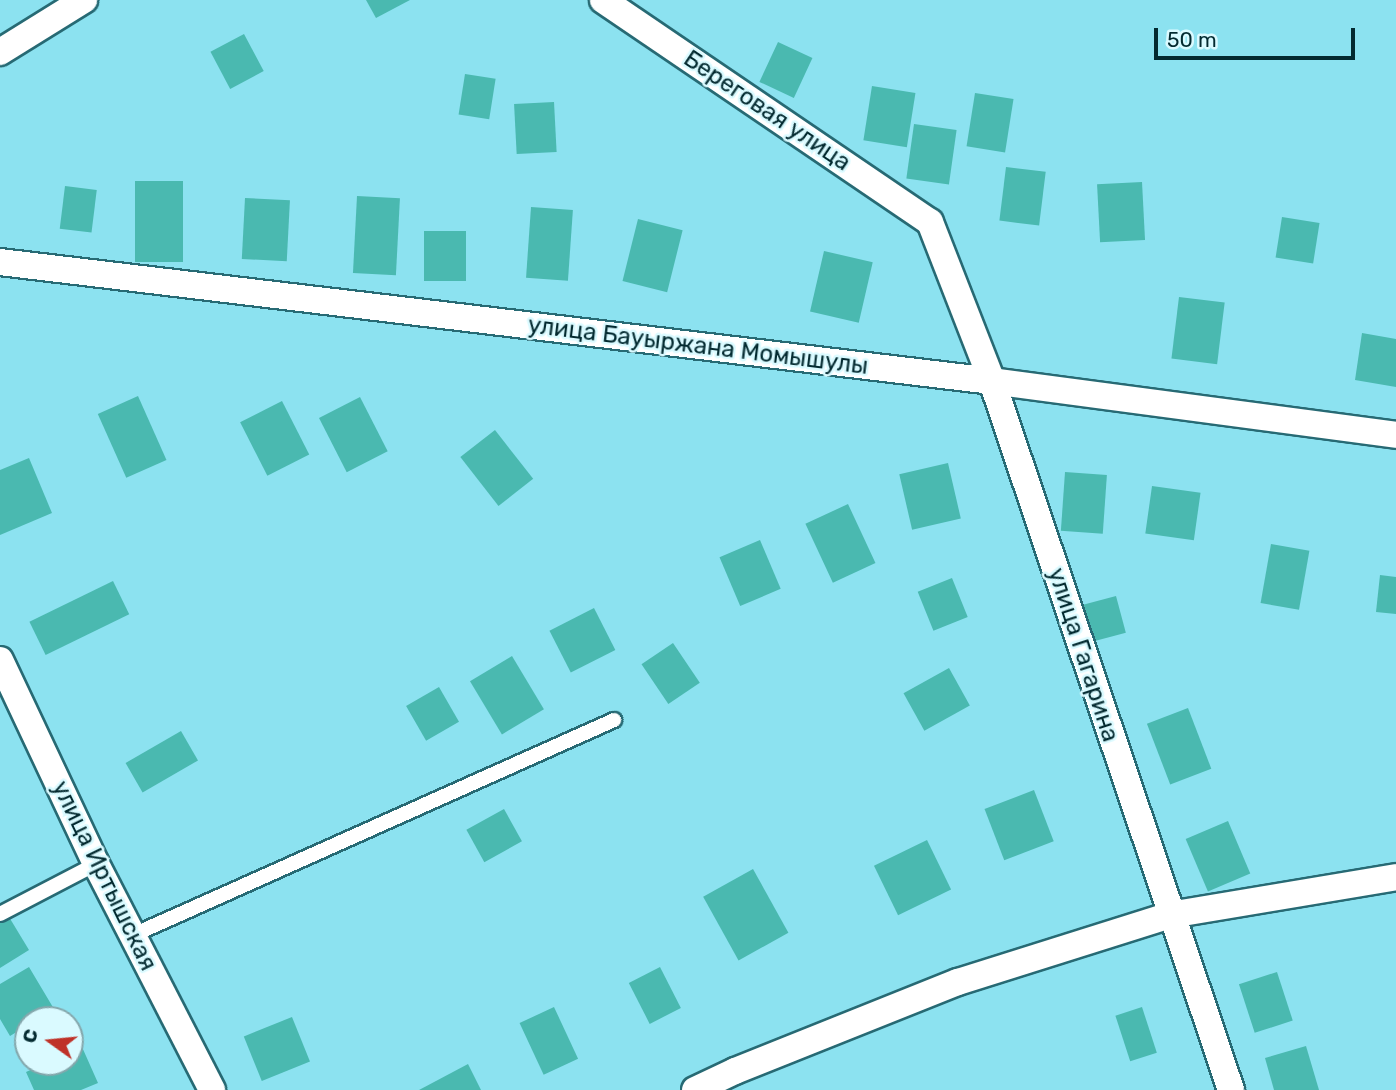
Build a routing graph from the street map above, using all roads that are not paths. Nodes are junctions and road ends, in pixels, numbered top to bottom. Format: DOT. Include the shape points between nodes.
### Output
graph roads {
  1 [pos="84,0"];
  2 [pos="603,0"];
  3 [pos="0,52"];
  4 [pos="930,222"];
  5 [pos="0,262"];
  6 [pos="992,381"];
  7 [pos="1396,435"];
  8 [pos="0,660"];
  9 [pos="614,720"];
  10 [pos="96,864"];
  11 [pos="1396,877"];
  12 [pos="0,914"];
  13 [pos="1170,915"];
  14 [pos="133,935"];
  15 [pos="212,1090"];
  16 [pos="695,1090"];
  17 [pos="1231,1090"];
  1 -- 3 [label="street"];
  2 -- 4 [label="street, Береговая улица"];
  4 -- 6 [label="street, улица Гагарина"];
  5 -- 6 [label="street, улица Бауыржана Момышулы"];
  6 -- 7 [label="street, улица Бауыржана Момышулы"];
  6 -- 13 [label="street, улица Гагарина"];
  8 -- 10 [label="street, улица Иртышская"];
  9 -- 14 [label="lane"];
  10 -- 12 [label="lane"];
  10 -- 14 [label="street, улица Иртышская"];
  11 -- 13 [label="street"];
  13 -- 16 [label="street" via="958,982"];
  13 -- 17 [label="street, улица Гагарина"];
  14 -- 15 [label="street, улица Иртышская"];
}
